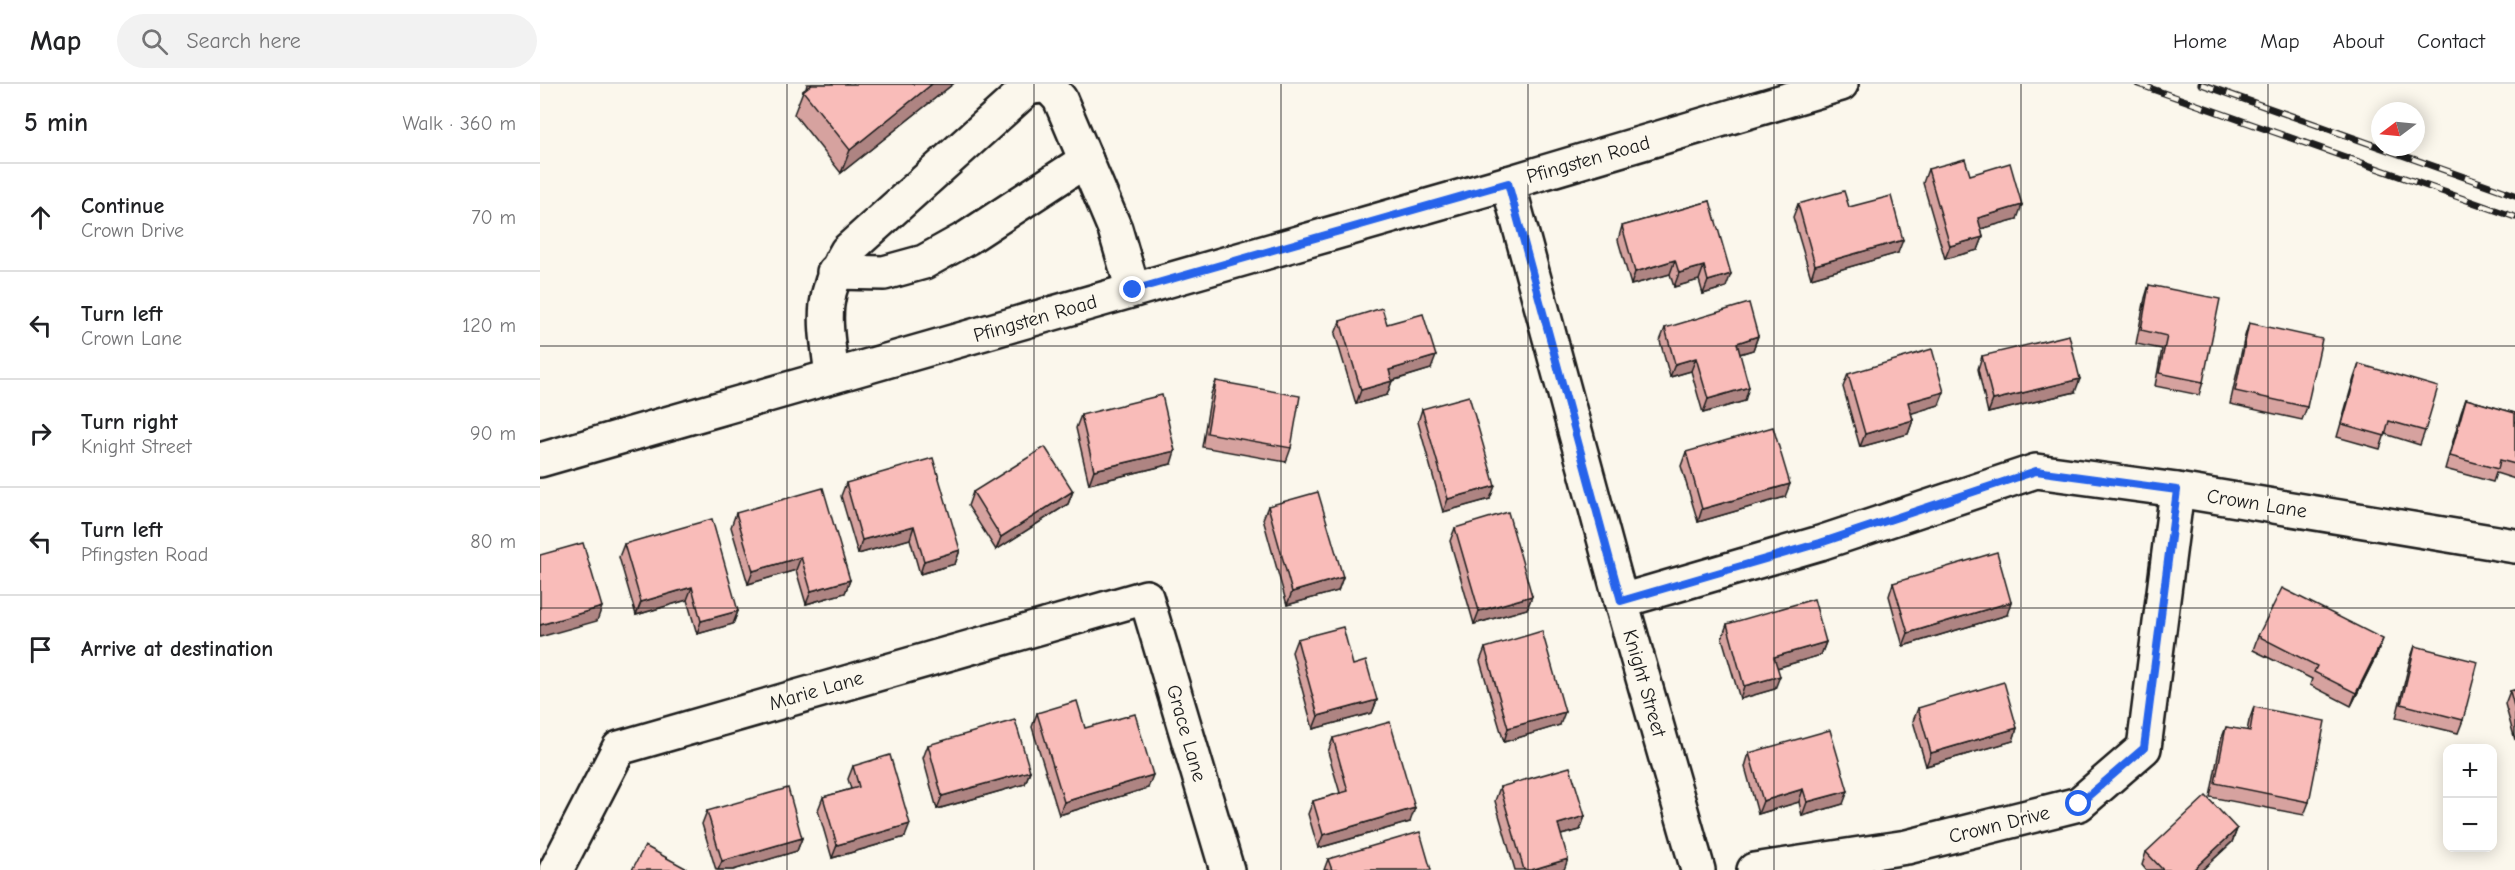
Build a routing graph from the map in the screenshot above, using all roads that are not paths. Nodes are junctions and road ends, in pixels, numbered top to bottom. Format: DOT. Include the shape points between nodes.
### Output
graph roads {
  1 [pos="1840,84"];
  2 [pos="1086,160"];
  3 [pos="1508,183"];
  4 [pos="834,272"];
  5 [pos="1133,290"];
  6 [pos="832,376"];
  7 [pos="540,460"];
  8 [pos="2177,490"];
  9 [pos="2515,546"];
  10 [pos="1146,597"];
  11 [pos="1621,601"];
  12 [pos="556,870"];
  13 [pos="1227,870"];
  14 [pos="1698,870"];
  15 [pos="1754,870"];
  1 -- 3 [label="street, Pfingsten Road"];
  2 -- 4 [label="street" via="924,262 884,273"];
  2 -- 4 [label="street" via="1060,99 1050,88 1028,88 847,251"];
  2 -- 5 [label="street" via="1115,229"];
  3 -- 5 [label="street, Pfingsten Road"];
  3 -- 11 [label="street, Knight Street"];
  4 -- 6 [label="street" via="824,312"];
  5 -- 6 [label="street, Pfingsten Road"];
  6 -- 7 [label="street, Pfingsten Road"];
  8 -- 9 [label="street, Crown Lane"];
  8 -- 11 [label="street, Crown Lane" via="2036,471 1820,543"];
  8 -- 15 [label="street, Crown Drive" via="2144,748 2079,804 1908,847"];
  10 -- 12 [label="street, Marie Lane" via="619,748"];
  10 -- 13 [label="street, Grace Lane"];
  11 -- 14 [label="street, Knight Street"];
}
